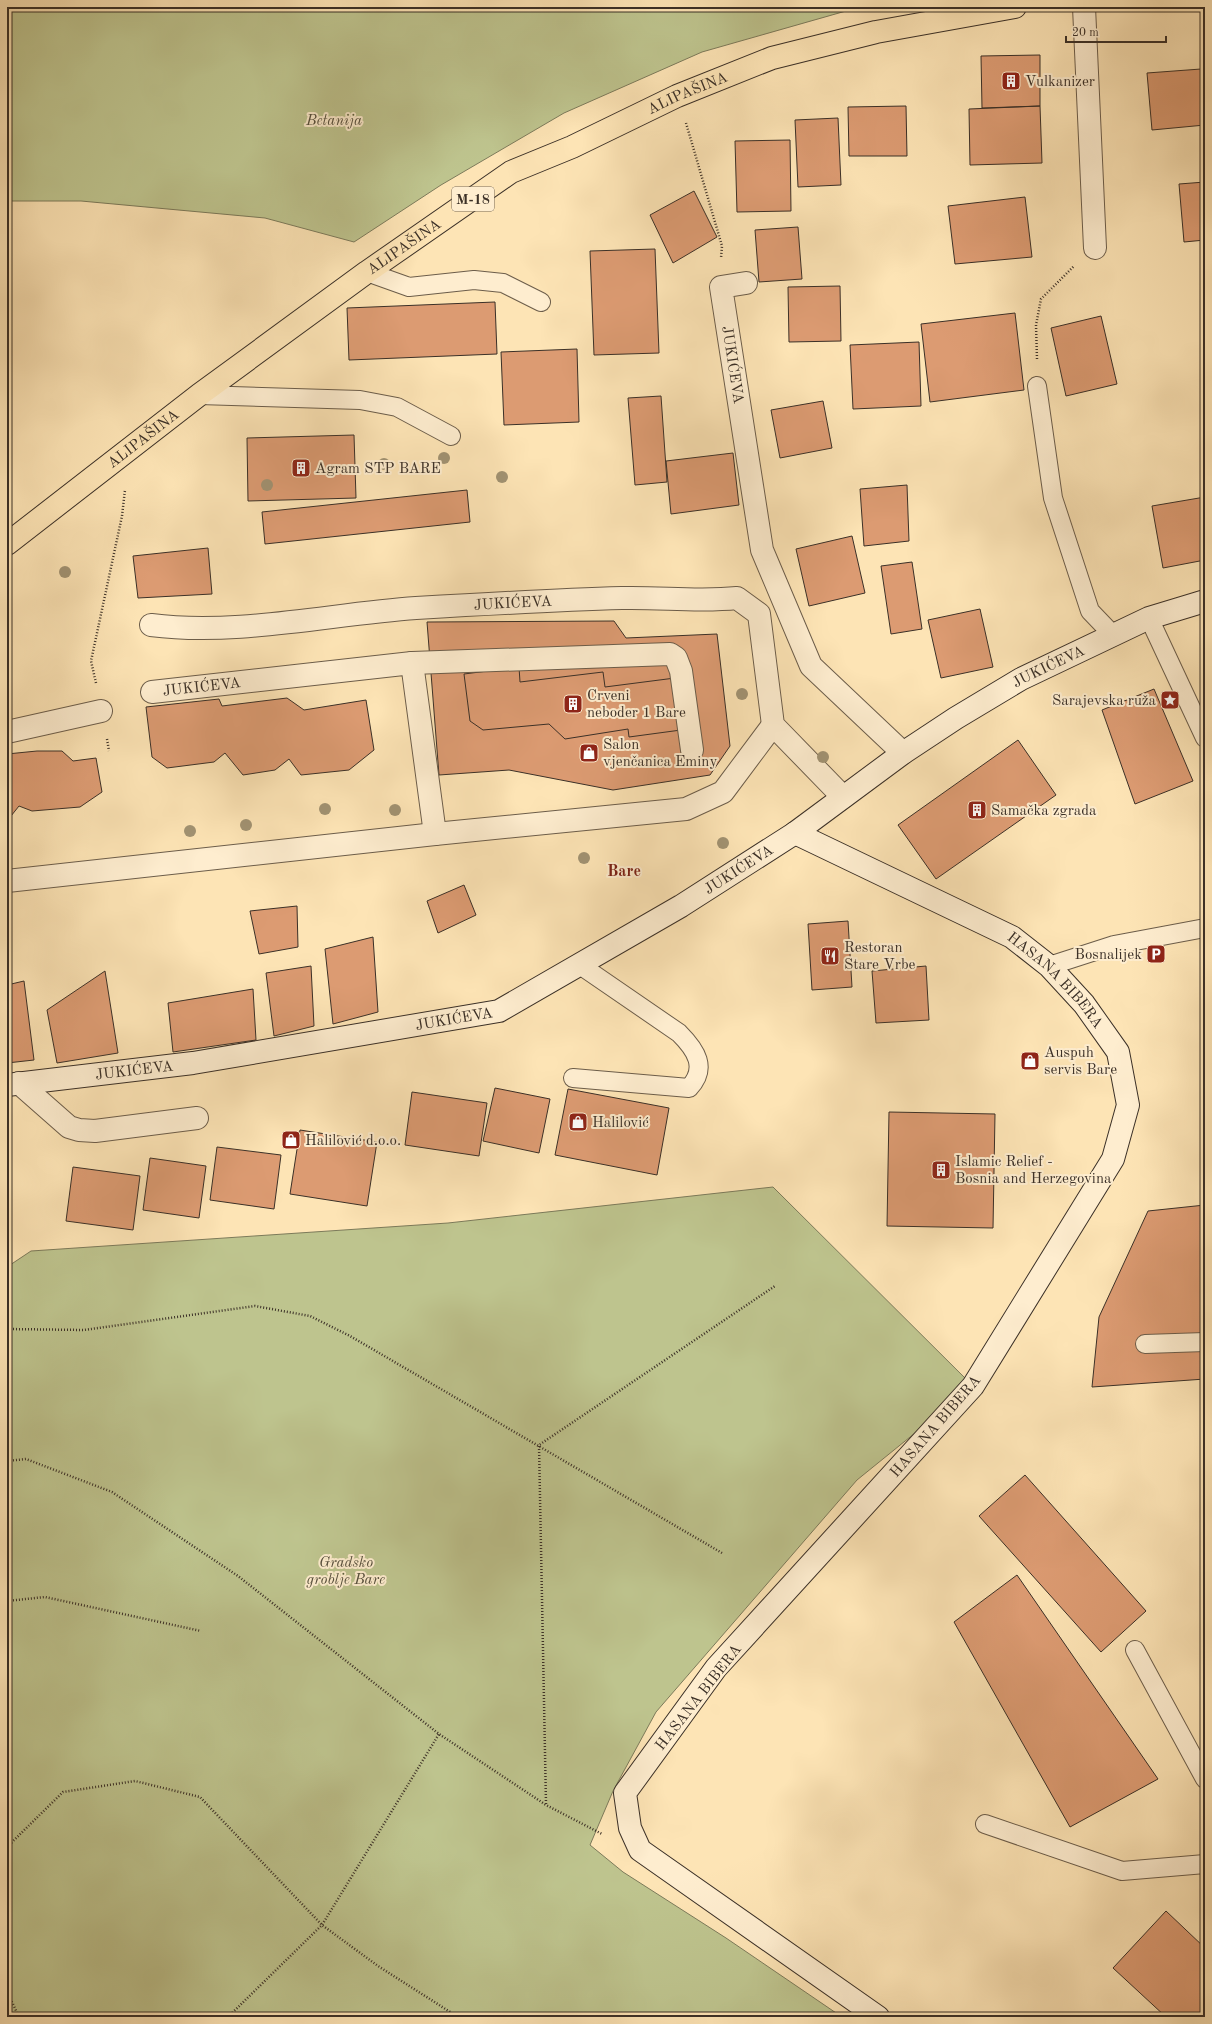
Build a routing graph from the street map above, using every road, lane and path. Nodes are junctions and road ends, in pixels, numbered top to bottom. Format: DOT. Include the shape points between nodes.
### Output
graph roads {
  1 [pos="1015,7"];
  2 [pos="1084,7"];
  3 [pos="678,96"];
  4 [pos="1096,248"];
  5 [pos="367,272"];
  6 [pos="746,283"];
  7 [pos="721,287"];
  8 [pos="541,302"];
  9 [pos="1037,386"];
  10 [pos="199,395"];
  11 [pos="450,436"];
  12 [pos="130,450"];
  13 [pos="7,544"];
  14 [pos="1205,601"];
  15 [pos="1148,618"];
  16 [pos="151,625"];
  17 [pos="1112,634"];
  18 [pos="412,663"];
  19 [pos="152,692"];
  20 [pos="101,710"];
  21 [pos="773,725"];
  22 [pos="7,732"];
  23 [pos="1205,738"];
  24 [pos="109,750"];
  25 [pos="692,750"];
  26 [pos="903,753"];
  27 [pos="843,798"];
  28 [pos="795,833"];
  29 [pos="435,834"];
  30 [pos="7,881"];
  31 [pos="1205,928"];
  32 [pos="580,965"];
  33 [pos="1049,966"];
  34 [pos="573,1078"];
  35 [pos="13,1084"];
  36 [pos="197,1118"];
  37 [pos="775,1286"];
  38 [pos="7,1329"];
  39 [pos="1205,1342"];
  40 [pos="1145,1344"];
  41 [pos="539,1445"];
  42 [pos="7,1461"];
  43 [pos="722,1553"];
  44 [pos="7,1601"];
  45 [pos="201,1631"];
  46 [pos="1136,1650"];
  47 [pos="439,1734"];
  48 [pos="1205,1779"];
  49 [pos="546,1805"];
  50 [pos="985,1824"];
  51 [pos="630,1828"];
  52 [pos="7,1847"];
  53 [pos="1205,1864"];
  54 [pos="322,1925"];
  55 [pos="7,1981"];
  56 [pos="19,2017"];
  57 [pos="228,2017"];
  58 [pos="458,2017"];
  59 [pos="878,2017"];
  1 -- 3 [label="main road, ALIPAŠINA / M-18" via="876,32 772,58"];
  2 -- 4 [label="street"];
  3 -- 5 [label="main road, ALIPAŠINA / M-18" via="572,147 511,172"];
  3 -- 7 [label="path" via="722,246"];
  4 -- 9 [label="path" via="1070,269 1042,299 1036,325"];
  5 -- 8 [label="lane" via="409,287 474,280 503,283"];
  5 -- 10 [label="main road, ALIPAŠINA / M-18"];
  6 -- 7 [label="street"];
  7 -- 26 [label="street, JUKIĆEVA" via="762,550 810,666"];
  9 -- 17 [label="lane" via="1053,498 1090,611"];
  10 -- 11 [label="lane" via="360,400 397,407"];
  10 -- 12 [label="main road, ALIPAŠINA / M-18"];
  12 -- 13 [label="main road, ALIPAŠINA / M-18"];
  12 -- 20 [label="path" via="122,516 91,661"];
  14 -- 15 [label="street, JUKIĆEVA"];
  15 -- 17 [label="street, JUKIĆEVA"];
  15 -- 23 [label="lane"];
  16 -- 21 [label="street, JUKIĆEVA" via="182,629 219,628 416,608 624,598 713,601 737,598 759,614"];
  17 -- 26 [label="street, JUKIĆEVA" via="1022,679"];
  18 -- 19 [label="street, JUKIĆEVA"];
  18 -- 25 [label="street, JUKIĆEVA" via="670,654 676,658 681,671"];
  18 -- 29 [label="street"];
  20 -- 22 [label="street"];
  20 -- 24 [label="path"];
  21 -- 27 [label="street"];
  21 -- 29 [label="street" via="723,792 686,809"];
  26 -- 27 [label="street, JUKIĆEVA"];
  27 -- 28 [label="street, JUKIĆEVA"];
  28 -- 32 [label="street, JUKIĆEVA" via="681,906"];
  28 -- 33 [label="street, HASANA BIBERA" via="1012,936"];
  29 -- 30 [label="street"];
  31 -- 33 [label="lane" via="1114,945"];
  32 -- 34 [label="lane" via="679,1033 689,1043 699,1069 697,1079 689,1088"];
  32 -- 35 [label="street, JUKIĆEVA" via="499,1011 192,1063"];
  33 -- 51 [label="street, HASANA BIBERA" via="1084,1004 1118,1052 1128,1105 1113,1159 973,1386 716,1668 625,1793"];
  35 -- 36 [label="street" via="69,1128 79,1130 95,1131"];
  37 -- 41 [label="path"];
  38 -- 41 [label="path" via="84,1330 255,1306 310,1316 350,1336"];
  39 -- 40 [label="lane"];
  41 -- 43 [label="path"];
  41 -- 49 [label="path"];
  42 -- 47 [label="path" via="26,1459 112,1492 238,1576"];
  44 -- 45 [label="path" via="46,1597"];
  46 -- 48 [label="lane"];
  47 -- 49 [label="path"];
  47 -- 54 [label="path"];
  49 -- 51 [label="path" via="603,1834"];
  50 -- 53 [label="lane" via="1122,1871"];
  51 -- 59 [label="street, HASANA BIBERA" via="640,1850"];
  52 -- 54 [label="path" via="63,1792 135,1780 200,1797"];
  54 -- 57 [label="path"];
  54 -- 58 [label="path" via="378,1966"];
  55 -- 56 [label="path"];
}
